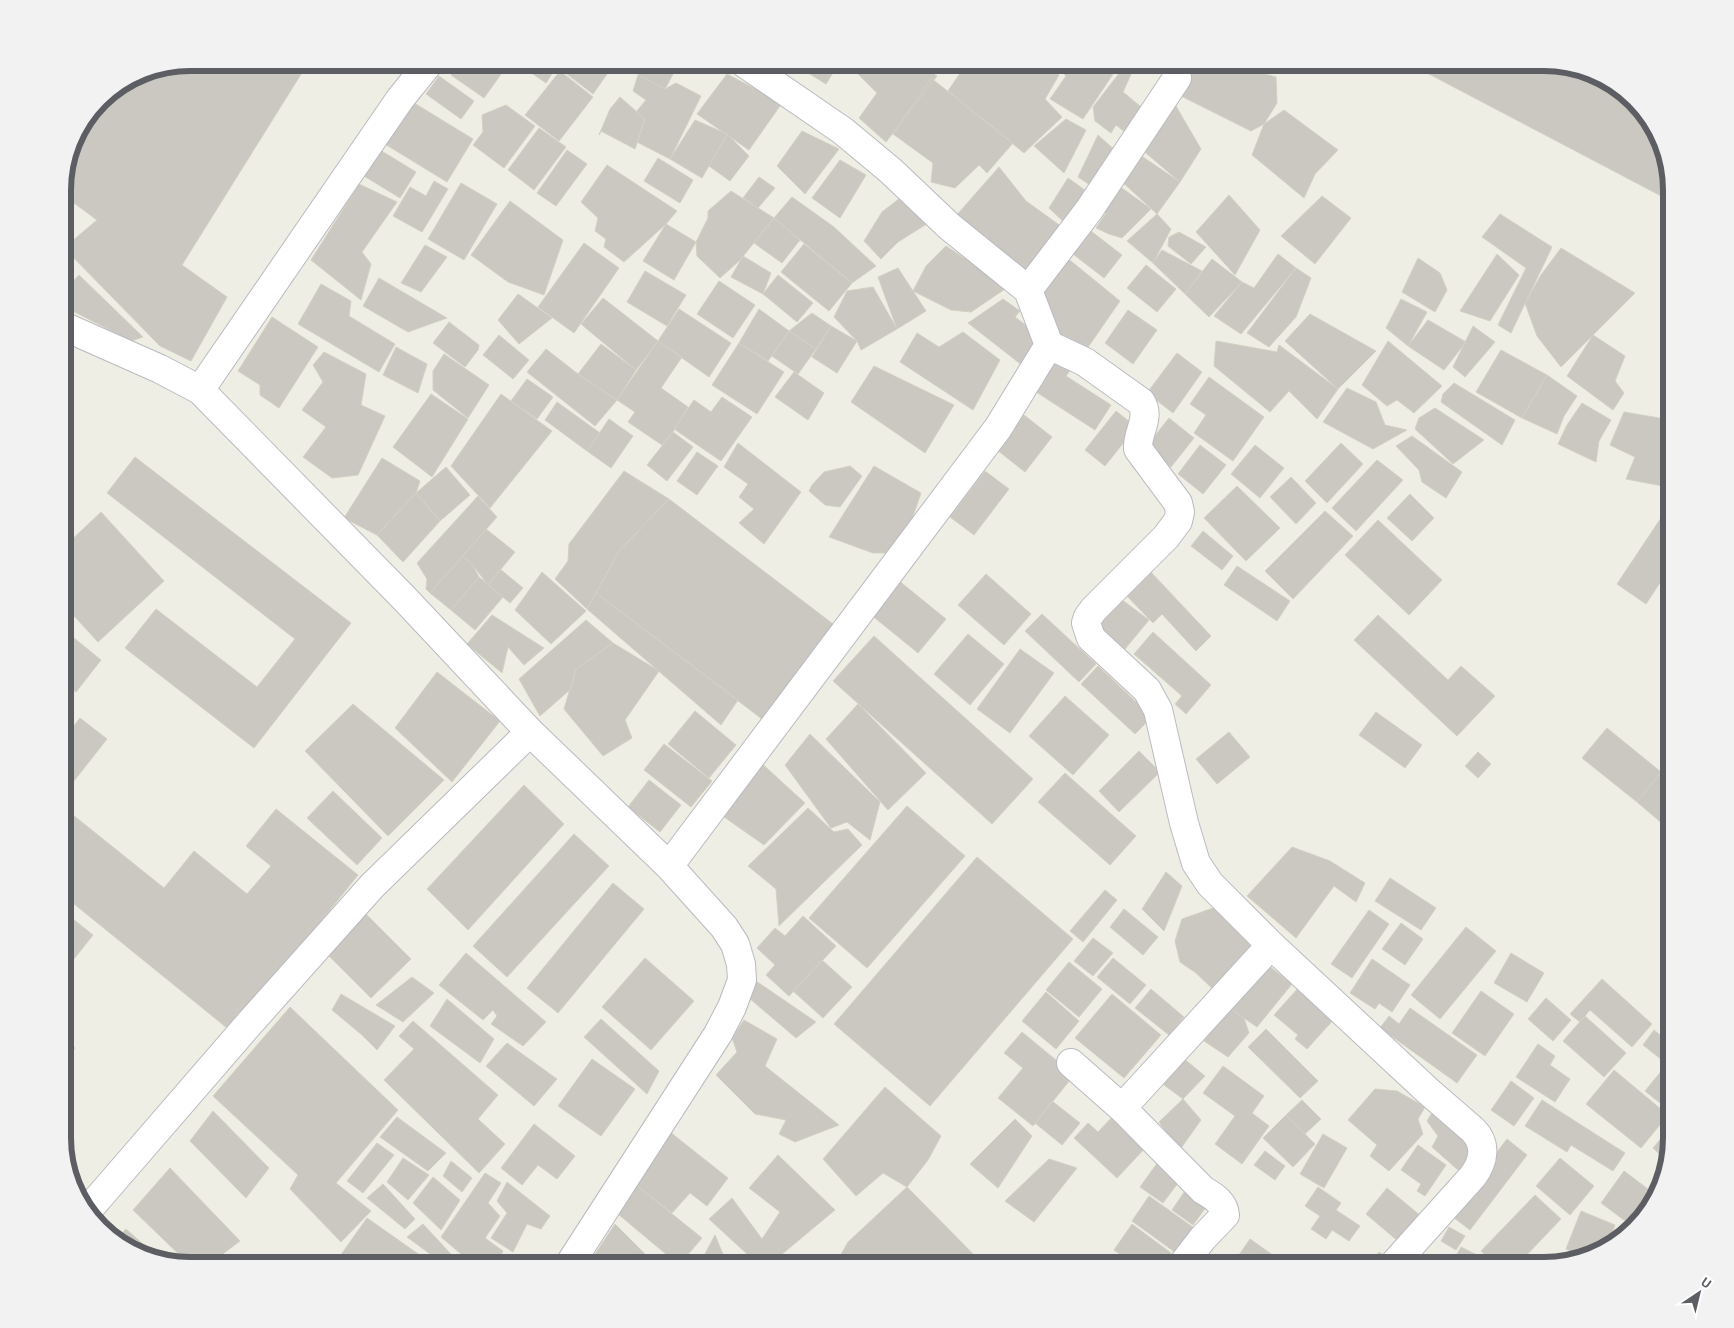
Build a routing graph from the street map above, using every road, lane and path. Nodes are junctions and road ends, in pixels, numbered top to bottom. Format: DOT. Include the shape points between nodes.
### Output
graph roads {
  1 [pos="421,71"];
  2 [pos="757,71"];
  3 [pos="1177,78"];
  4 [pos="1028,290"];
  5 [pos="72,330"];
  6 [pos="1049,345"];
  7 [pos="200,390"];
  8 [pos="530,732"];
  9 [pos="669,866"];
  10 [pos="1271,945"];
  11 [pos="1071,1063"];
  12 [pos="1122,1108"];
  13 [pos="92,1205"];
  14 [pos="575,1257"];
  15 [pos="1189,1257"];
  16 [pos="1402,1257"];
  1 -- 7 [label="street"];
  2 -- 4 [label="street" via="844,131 950,227"];
  3 -- 4 [label="street" via="1089,210"];
  4 -- 6 [label="street"];
  5 -- 7 [label="street"];
  6 -- 9 [label="street" via="998,428"];
  6 -- 10 [label="street" via="1085,362 1145,408 1138,449 1178,503 1178,521 1094,609 1086,623 1091,638 1146,690 1158,710 1196,863 1210,884"];
  7 -- 8 [label="street"];
  8 -- 9 [label="street"];
  8 -- 13 [label="street" via="372,886"];
  9 -- 14 [label="street" via="724,927 735,944 742,980 718,1034"];
  10 -- 12 [label="street"];
  10 -- 16 [label="street" via="1473,1130 1482,1143 1484,1151 1478,1170"];
  11 -- 12 [label="street"];
  12 -- 15 [label="street" via="1203,1190 1219,1200 1225,1211"];
}
